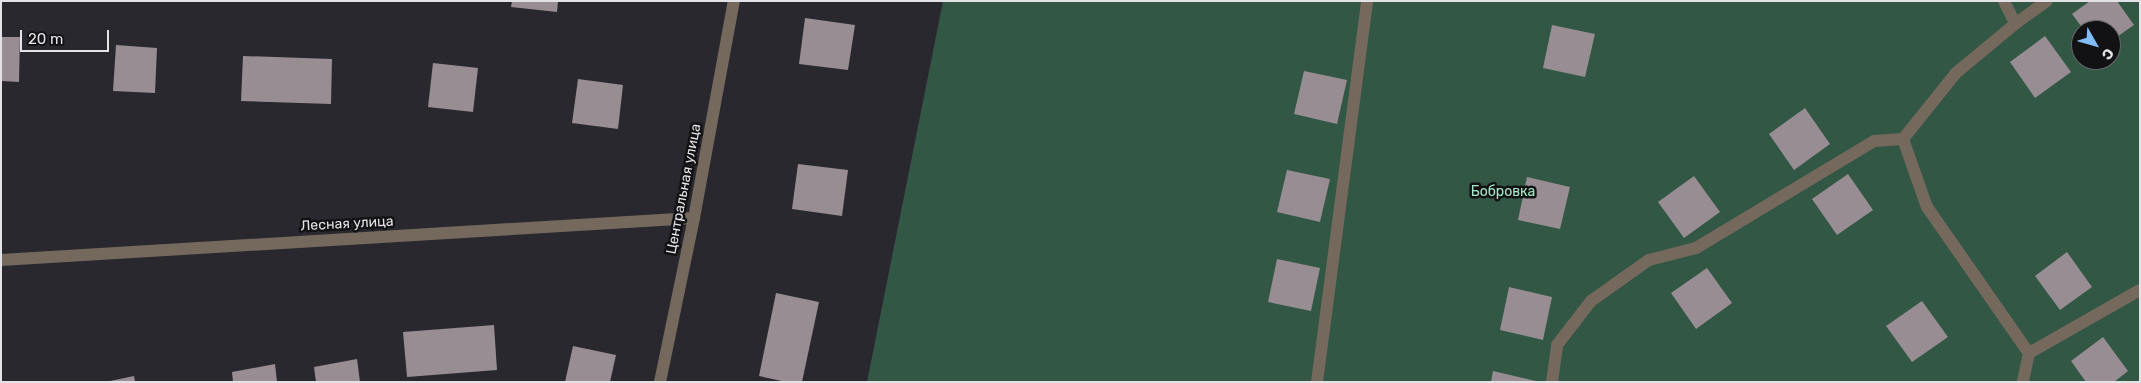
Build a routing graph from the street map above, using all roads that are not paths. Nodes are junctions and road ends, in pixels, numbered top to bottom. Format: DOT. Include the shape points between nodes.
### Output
graph roads {
  1 [pos="734,1"];
  2 [pos="1367,1"];
  3 [pos="2004,1"];
  4 [pos="2047,1"];
  5 [pos="2015,24"];
  6 [pos="1903,139"];
  7 [pos="694,218"];
  8 [pos="1,260"];
  9 [pos="2140,290"];
  10 [pos="2029,353"];
  11 [pos="660,382"];
  12 [pos="1317,382"];
  13 [pos="1552,382"];
  14 [pos="2023,382"];
  1 -- 7 [label="street, Центральная улица"];
  2 -- 12 [label="street"];
  3 -- 5 [label="street"];
  4 -- 5 [label="street"];
  5 -- 6 [label="street" via="1956,73"];
  6 -- 10 [label="street" via="1927,207"];
  6 -- 13 [label="street" via="1874,141 1696,248 1649,260 1591,301 1557,345"];
  7 -- 8 [label="street, Лесная улица"];
  7 -- 11 [label="street, Центральная улица"];
  9 -- 10 [label="street"];
  10 -- 14 [label="street"];
}
